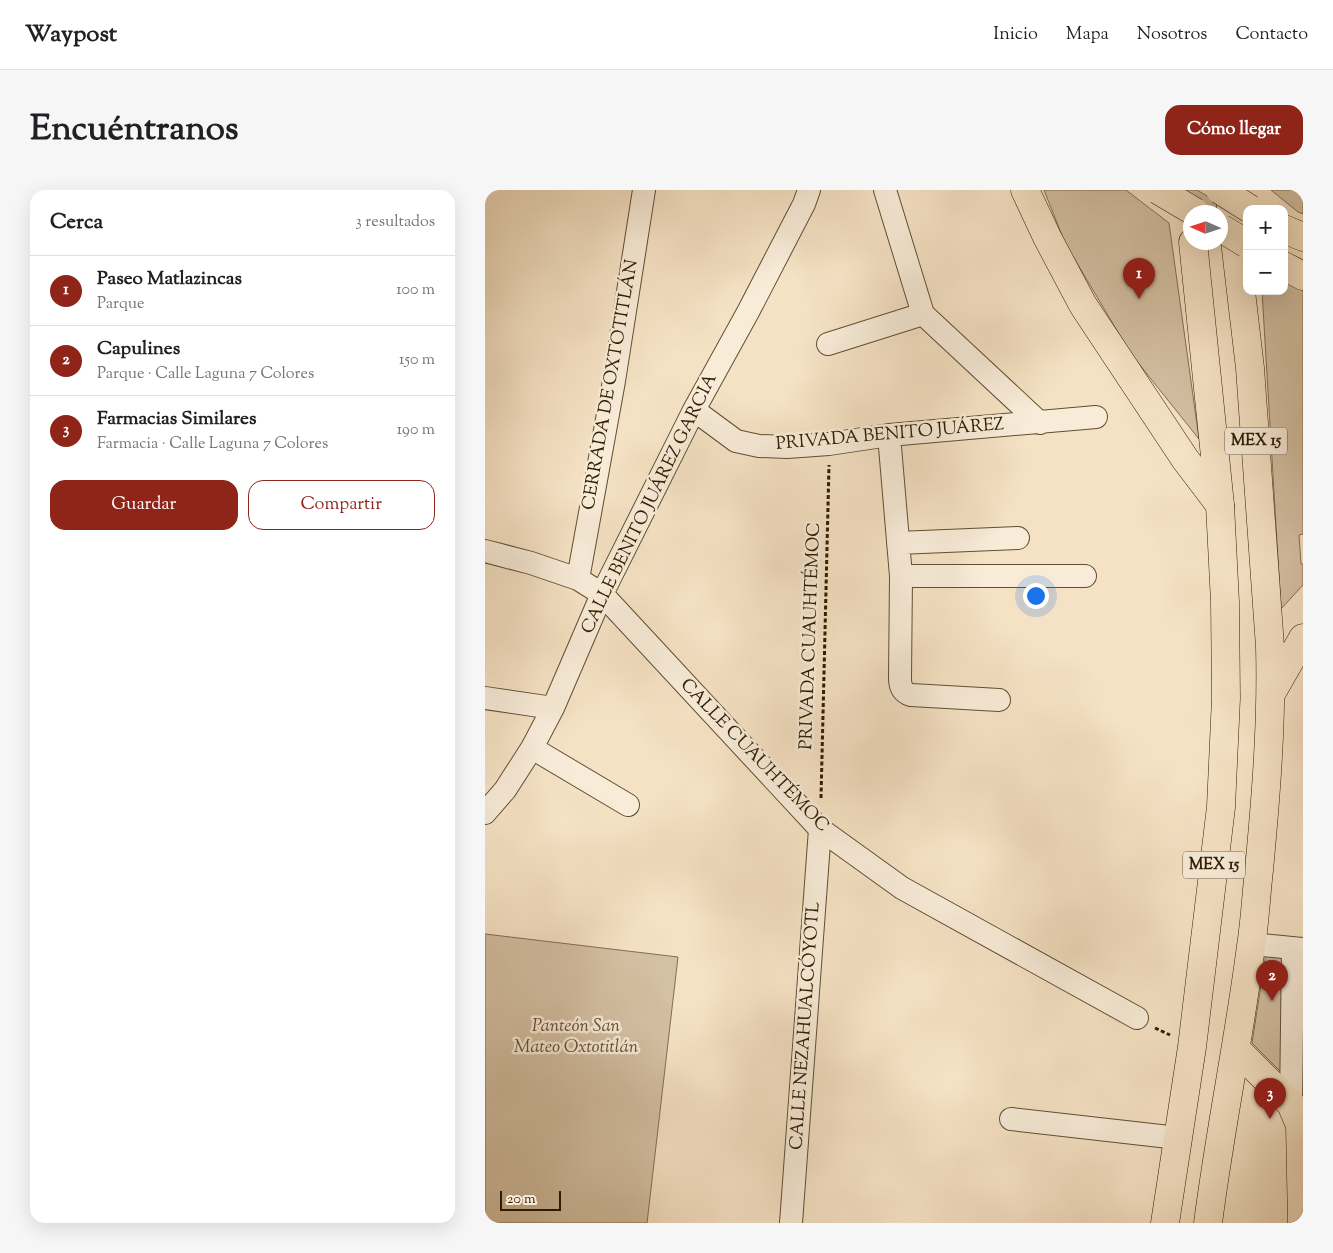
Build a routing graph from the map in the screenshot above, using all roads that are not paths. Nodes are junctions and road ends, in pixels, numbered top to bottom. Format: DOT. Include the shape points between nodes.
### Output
graph roads {
  1 [pos="643,190"];
  2 [pos="809,190"];
  3 [pos="885,190"];
  4 [pos="1025,190"];
  5 [pos="1158,190"];
  6 [pos="1187,190"];
  7 [pos="1219,190"];
  8 [pos="1229,190"];
  9 [pos="1183,205"];
  10 [pos="1189,205"];
  11 [pos="1243,205"];
  12 [pos="1288,231"];
  13 [pos="1228,232"];
  14 [pos="1303,237"];
  15 [pos="1243,242"];
  16 [pos="1194,250"];
  17 [pos="1288,268"];
  18 [pos="1303,276"];
  19 [pos="923,314"];
  20 [pos="828,344"];
  21 [pos="694,410"];
  22 [pos="1096,418"];
  23 [pos="1040,423"];
  24 [pos="889,435"];
  25 [pos="1219,505"];
  26 [pos="1018,538"];
  27 [pos="898,543"];
  28 [pos="485,551"];
  29 [pos="901,576"];
  30 [pos="1085,576"];
  31 [pos="578,579"];
  32 [pos="602,594"];
  33 [pos="1303,638"];
  34 [pos="1271,693"];
  35 [pos="485,698"];
  36 [pos="999,700"];
  37 [pos="553,708"];
  38 [pos="532,748"];
  39 [pos="628,805"];
  40 [pos="485,813"];
  41 [pos="820,829"];
  42 [pos="1251,944"];
  43 [pos="1298,949"];
  44 [pos="1137,1018"];
  45 [pos="1236,1049"];
  46 [pos="1298,1118"];
  47 [pos="1011,1119"];
  48 [pos="1178,1138"];
  49 [pos="791,1223"];
  50 [pos="1165,1223"];
  51 [pos="1208,1223"];
  52 [pos="1302,1223"];
  1 -- 31 [label="street, CERRADA DE OXTOTITLÁN" via="614,381"];
  2 -- 21 [label="street, CALLE BENITO JUÁREZ GARCIA"];
  3 -- 19 [label="street"];
  4 -- 25 [label="main road" via="1083,306"];
  5 -- 9 [label="main road, bridge"];
  6 -- 10 [label="main road"];
  7 -- 11 [label="main road, bridge"];
  8 -- 34 [label="main road, MEX 15" via="1250,368 1270,637"];
  12 -- 14 [label="main road"];
  13 -- 15 [label="main road, bridge"];
  16 -- 25 [label="main road, MEX 15"];
  17 -- 18 [label="main road"];
  19 -- 20 [label="street"];
  19 -- 23 [label="street"];
  21 -- 24 [label="street, PRIVADA BENITO JUÁREZ" via="736,441 759,446 829,444"];
  21 -- 32 [label="street, CALLE BENITO JUÁREZ GARCIA"];
  22 -- 23 [label="street, PRIVADA BENITO JUÁREZ"];
  23 -- 24 [label="street, PRIVADA BENITO JUÁREZ"];
  24 -- 27 [label="street"];
  25 -- 48 [label="main road, MEX 15" via="1226,698 1221,797 1192,1047"];
  26 -- 27 [label="street"];
  27 -- 29 [label="street"];
  28 -- 31 [label="street, CALLE CUAUHTÉMOC"];
  29 -- 30 [label="street"];
  29 -- 36 [label="street" via="901,688 911,694"];
  31 -- 32 [label="street, CALLE CUAUHTÉMOC"];
  32 -- 37 [label="street, CALLE BENITO JUÁREZ GARCIA"];
  32 -- 41 [label="street, CALLE CUAUHTÉMOC"];
  33 -- 34 [label="main road"];
  34 -- 42 [label="main road, MEX 15" via="1264,821"];
  35 -- 37 [label="street"];
  37 -- 38 [label="street, CALLE BENITO JUÁREZ GARCIA"];
  38 -- 39 [label="street"];
  38 -- 40 [label="street, CALLE BENITO JUÁREZ GARCIA" via="505,790"];
  41 -- 44 [label="street, CALLE CUAUHTÉMOC" via="903,888"];
  41 -- 49 [label="street, CALLE NEZAHUALCÓYOTL"];
  42 -- 43 [label="street"];
  42 -- 45 [label="main road, MEX 15"];
  43 -- 46 [label="street"];
  45 -- 46 [label="main road"];
  45 -- 51 [label="main road, MEX 15"];
  46 -- 52 [label="main road"];
  47 -- 48 [label="street"];
  48 -- 50 [label="main road, MEX 15"];
}
